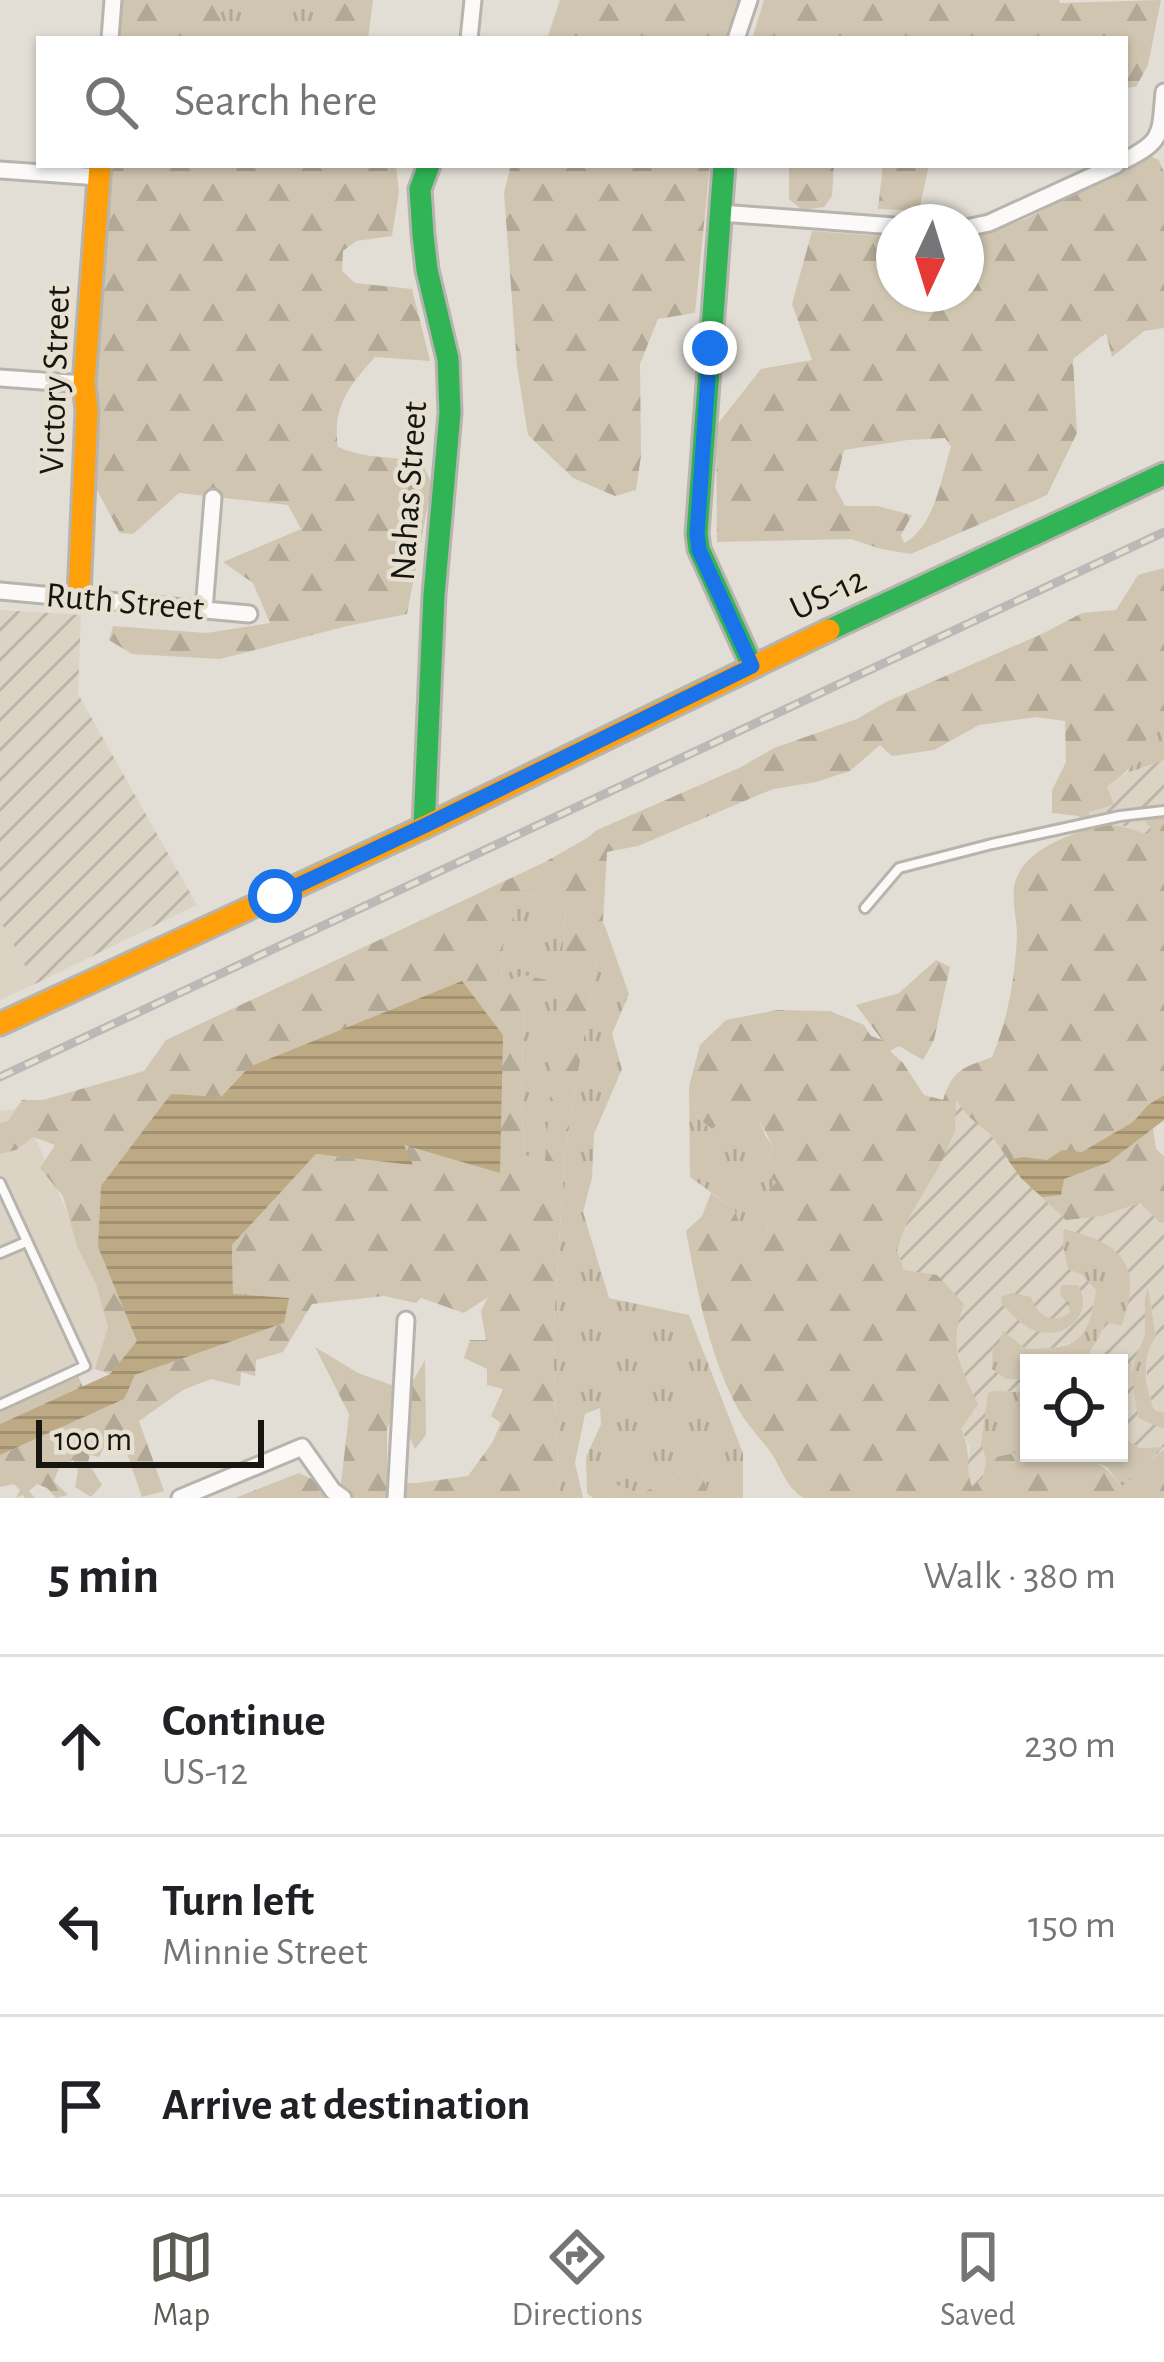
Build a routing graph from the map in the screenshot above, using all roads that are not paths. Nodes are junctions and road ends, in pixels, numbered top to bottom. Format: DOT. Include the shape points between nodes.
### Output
graph roads {
  1 [pos="112,0"];
  2 [pos="473,0"];
  3 [pos="749,0"];
  4 [pos="110,36"];
  5 [pos="469,36"];
  6 [pos="737,36"];
  7 [pos="1164,92"];
  8 [pos="1128,158"];
  9 [pos="428,168"];
  10 [pos="724,168"];
  11 [pos="1109,168"];
  12 [pos="0,170"];
  13 [pos="99,171"];
  14 [pos="721,213"];
  15 [pos="984,224"];
  16 [pos="876,225"];
  17 [pos="0,378"];
  18 [pos="84,384"];
  19 [pos="1164,474"];
  20 [pos="213,498"];
  21 [pos="0,591"];
  22 [pos="79,597"];
  23 [pos="204,610"];
  24 [pos="249,614"];
  25 [pos="752,666"];
  26 [pos="1164,811"];
  27 [pos="424,826"];
  28 [pos="865,908"];
  29 [pos="0,1024"];
  30 [pos="0,1184"];
  31 [pos="26,1242"];
  32 [pos="0,1253"];
  33 [pos="406,1320"];
  34 [pos="0,1405"];
  35 [pos="180,1498"];
  36 [pos="344,1498"];
  37 [pos="396,1498"];
  1 -- 4 [label="street"];
  2 -- 5 [label="street"];
  3 -- 6 [label="street"];
  7 -- 8 [label="street" via="1151,147"];
  9 -- 27 [label="street, Nahas Street" via="420,190 423,235 448,359 450,413"];
  10 -- 14 [label="street"];
  11 -- 15 [label="street"];
  12 -- 13 [label="street"];
  13 -- 18 [label="street, Victory Street"];
  14 -- 16 [label="street"];
  14 -- 25 [label="street" via="697,534"];
  17 -- 18 [label="street"];
  18 -- 22 [label="street, Victory Street"];
  19 -- 25 [label="street, US-12"];
  20 -- 23 [label="street"];
  21 -- 22 [label="street, Ruth Street"];
  22 -- 23 [label="street, Ruth Street"];
  23 -- 24 [label="street, Ruth Street"];
  25 -- 27 [label="street, US-12"];
  26 -- 28 [label="lane" via="899,868"];
  27 -- 29 [label="street, US-12"];
  30 -- 31 [label="lane"];
  31 -- 32 [label="lane"];
  31 -- 34 [label="lane" via="85,1366"];
  33 -- 37 [label="street"];
  35 -- 36 [label="street" via="302,1448"];
}
